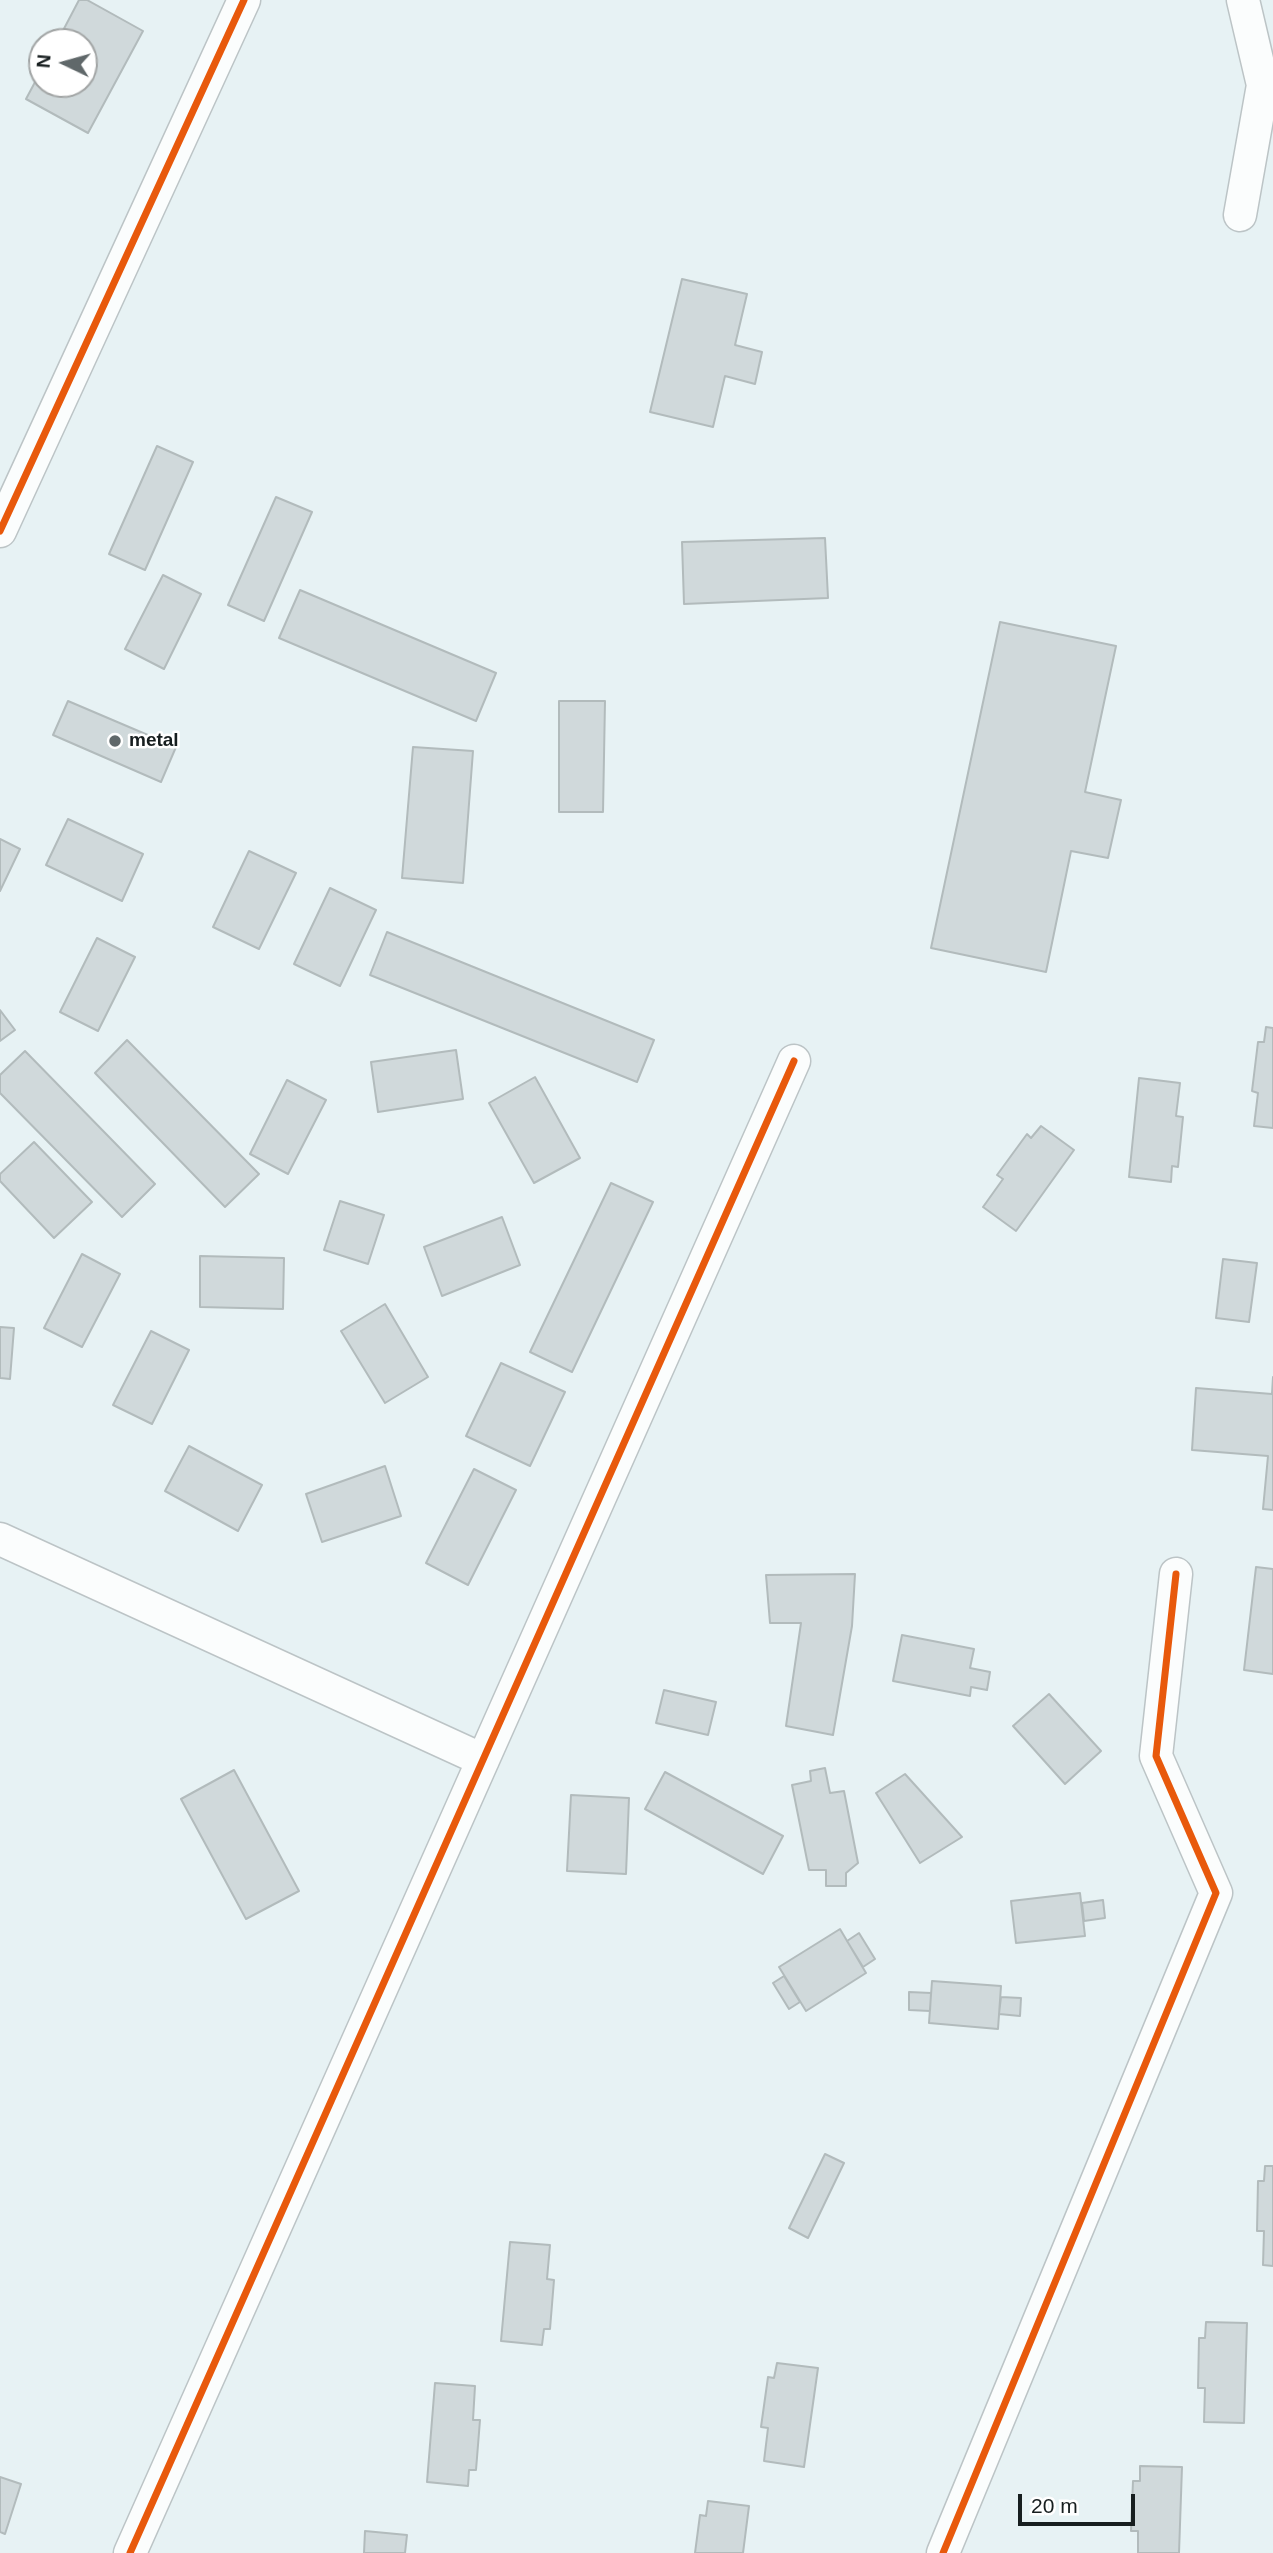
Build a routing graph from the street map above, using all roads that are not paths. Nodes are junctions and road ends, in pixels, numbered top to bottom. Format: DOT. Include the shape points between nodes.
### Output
graph roads {
  1 [pos="244,0"];
  2 [pos="1243,0"];
  3 [pos="1240,215"];
  4 [pos="0,531"];
  5 [pos="794,1061"];
  6 [pos="0,1539"];
  7 [pos="1176,1574"];
  8 [pos="483,1760"];
  9 [pos="130,2553"];
  10 [pos="943,2553"];
  1 -- 4 [label="street"];
  2 -- 3 [label="street" via="1262,85"];
  5 -- 8 [label="street"];
  6 -- 8 [label="street"];
  7 -- 10 [label="street" via="1156,1756 1216,1894"];
  8 -- 9 [label="street"];
}
